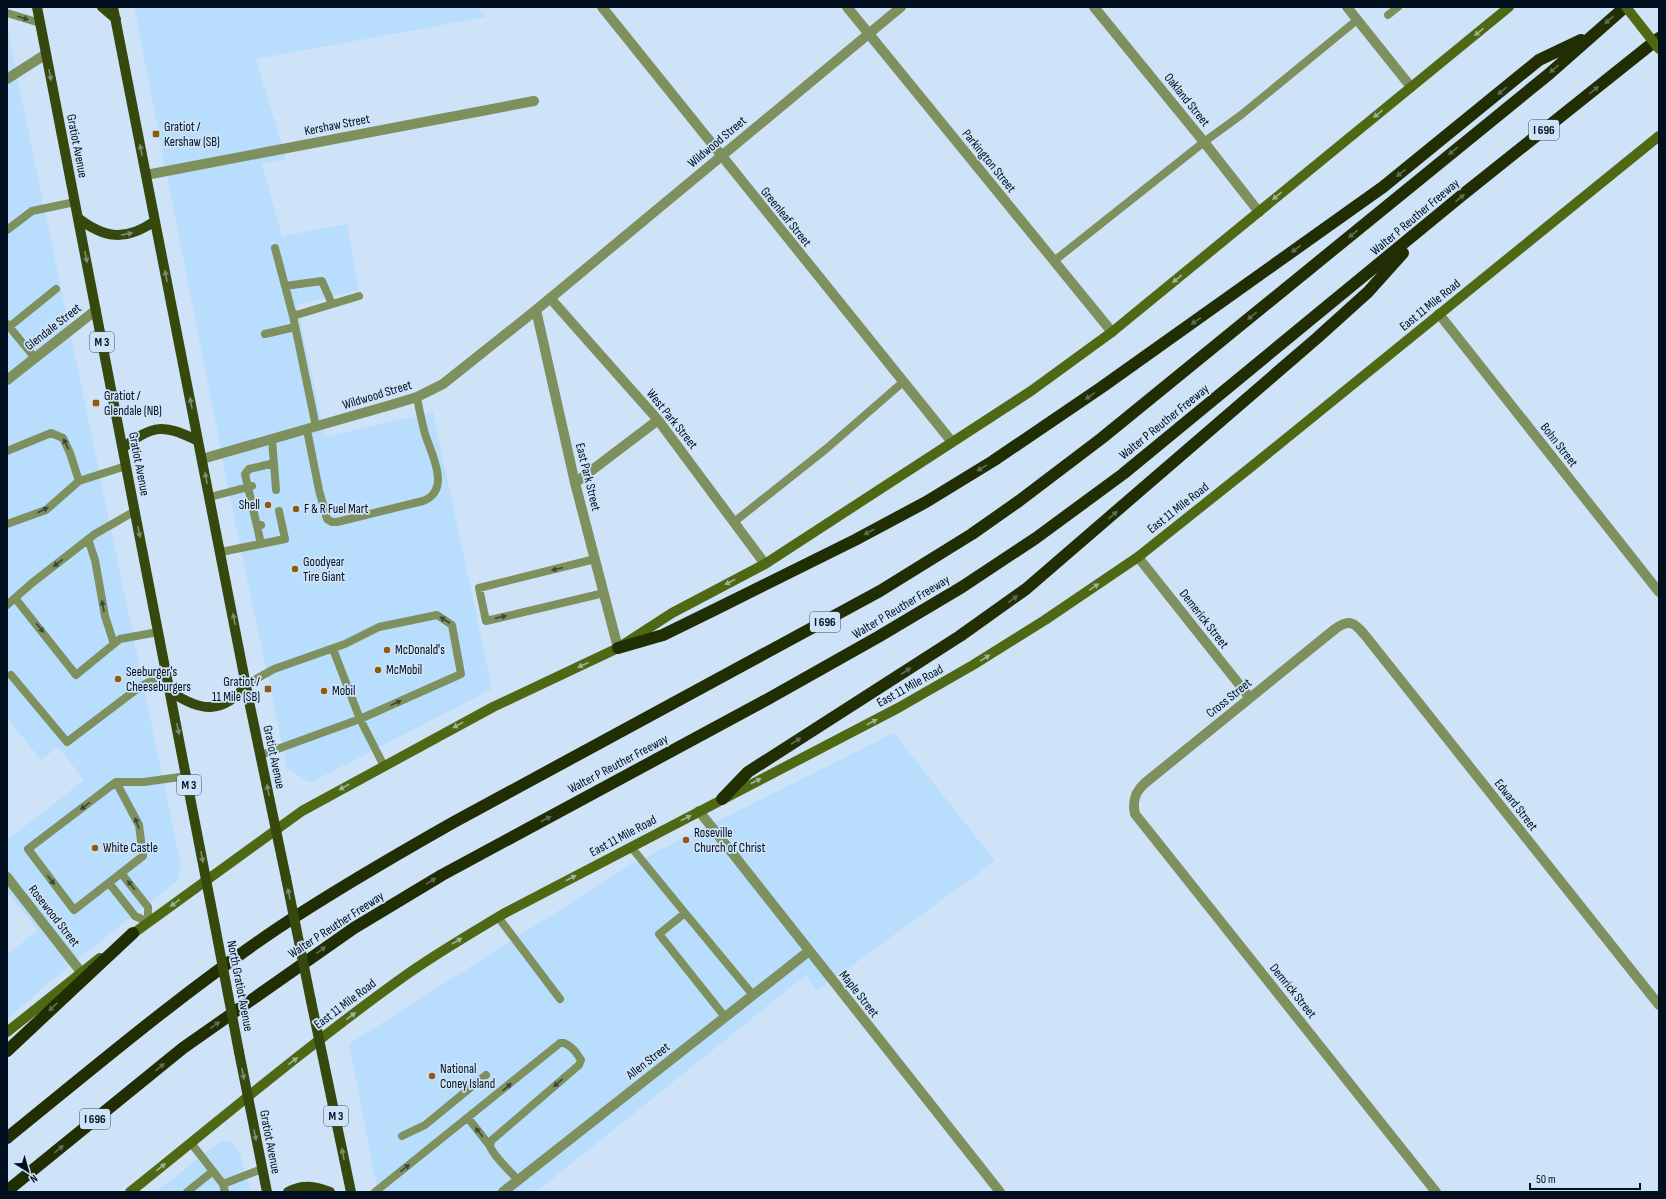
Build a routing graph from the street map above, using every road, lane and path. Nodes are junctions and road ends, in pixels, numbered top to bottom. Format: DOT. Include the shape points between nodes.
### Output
graph roads {
  1 [pos="37,7"];
  2 [pos="102,7"];
  3 [pos="113,7"];
  4 [pos="602,7"];
  5 [pos="847,7"];
  6 [pos="901,7"];
  7 [pos="1094,7"];
  8 [pos="1347,7"];
  9 [pos="1398,7"];
  10 [pos="1509,7"];
  11 [pos="1625,7"];
  12 [pos="7,13"];
  13 [pos="1388,15"];
  14 [pos="116,19"];
  15 [pos="1358,20"];
  16 [pos="40,23"];
  17 [pos="868,34"];
  18 [pos="1594,34"];
  19 [pos="1659,38"];
  20 [pos="1659,49"];
  21 [pos="46,54"];
  22 [pos="7,79"];
  23 [pos="1411,87"];
  24 [pos="534,101"];
  25 [pos="1659,136"];
  26 [pos="1204,142"];
  27 [pos="721,156"];
  28 [pos="146,175"];
  29 [pos="75,202"];
  30 [pos="1258,212"];
  31 [pos="78,218"];
  32 [pos="155,221"];
  33 [pos="1430,223"];
  34 [pos="7,230"];
  35 [pos="275,248"];
  36 [pos="1054,261"];
  37 [pos="285,286"];
  38 [pos="56,289"];
  39 [pos="359,296"];
  40 [pos="550,298"];
  41 [pos="332,304"];
  42 [pos="96,310"];
  43 [pos="536,310"];
  44 [pos="1439,314"];
  45 [pos="293,316"];
  46 [pos="8,325"];
  47 [pos="295,327"];
  48 [pos="1112,332"];
  49 [pos="265,334"];
  50 [pos="35,358"];
  51 [pos="7,380"];
  52 [pos="903,382"];
  53 [pos="417,397"];
  54 [pos="658,420"];
  55 [pos="312,428"];
  56 [pos="272,439"];
  57 [pos="198,442"];
  58 [pos="952,442"];
  59 [pos="123,448"];
  60 [pos="7,451"];
  61 [pos="202,459"];
  62 [pos="274,463"];
  63 [pos="126,466"];
  64 [pos="79,481"];
  65 [pos="575,483"];
  66 [pos="250,487"];
  67 [pos="276,490"];
  68 [pos="210,497"];
  69 [pos="135,511"];
  70 [pos="279,511"];
  71 [pos="734,522"];
  72 [pos="7,524"];
  73 [pos="88,539"];
  74 [pos="261,544"];
  75 [pos="221,552"];
  76 [pos="1138,557"];
  77 [pos="595,559"];
  78 [pos="765,564"];
  79 [pos="1659,592"];
  80 [pos="604,593"];
  81 [pos="15,598"];
  82 [pos="7,605"];
  83 [pos="1352,623"];
  84 [pos="158,632"];
  85 [pos="114,644"];
  86 [pos="333,648"];
  87 [pos="618,648"];
  88 [pos="167,673"];
  89 [pos="11,675"];
  90 [pos="247,684"];
  91 [pos="170,691"];
  92 [pos="1250,698"];
  93 [pos="360,719"];
  94 [pos="261,755"];
  95 [pos="384,766"];
  96 [pos="187,776"];
  97 [pos="116,782"];
  98 [pos="722,799"];
  99 [pos="1133,805"];
  100 [pos="699,811"];
  101 [pos="276,828"];
  102 [pos="631,847"];
  103 [pos="122,873"];
  104 [pos="7,877"];
  105 [pos="206,880"];
  106 [pos="110,883"];
  107 [pos="685,913"];
  108 [pos="498,917"];
  109 [pos="148,922"];
  110 [pos="133,934"];
  111 [pos="809,951"];
  112 [pos="81,972"];
  113 [pos="753,995"];
  114 [pos="560,999"];
  115 [pos="1659,1005"];
  116 [pos="725,1017"];
  117 [pos="7,1032"];
  118 [pos="320,1040"];
  119 [pos="7,1051"];
  120 [pos="486,1075"];
  121 [pos="248,1096"];
  122 [pos="468,1118"];
  123 [pos="402,1136"];
  124 [pos="7,1138"];
  125 [pos="191,1143"];
  126 [pos="490,1146"];
  127 [pos="262,1169"];
  128 [pos="213,1171"];
  129 [pos="518,1180"];
  130 [pos="224,1188"];
  131 [pos="7,1191"];
  132 [pos="134,1191"];
  133 [pos="187,1192"];
  134 [pos="267,1192"];
  135 [pos="288,1192"];
  136 [pos="330,1192"];
  137 [pos="351,1192"];
  138 [pos="375,1192"];
  139 [pos="503,1192"];
  140 [pos="1000,1192"];
  141 [pos="1436,1192"];
  1 -- 16 [label="main road, Gratiot Avenue / M 3"];
  2 -- 14 [label="main road"];
  3 -- 14 [label="main road, Gratiot Avenue / M 3"];
  4 -- 27 [label="street, Greenleaf Street"];
  5 -- 17 [label="street, Parkington Street"];
  6 -- 17 [label="street, Wildwood Street"];
  7 -- 26 [label="street, Oakland Street"];
  8 -- 15 [label="street"];
  9 -- 13 [label="lane"];
  10 -- 23 [label="main road, one-way"];
  11 -- 18 [label="highway, Walter P Reuther Freeway / I 696, one-way"];
  11 -- 20 [label="main road, bridge"];
  12 -- 16 [label="lane, one-way"];
  28 -- 14 [label="main road, Gratiot Avenue / M 3, one-way"];
  15 -- 23 [label="street"];
  15 -- 26 [label="lane"];
  16 -- 21 [label="main road, Gratiot Avenue / M 3"];
  17 -- 27 [label="street, Wildwood Street"];
  17 -- 36 [label="street, Parkington Street"];
  18 -- 87 [label="highway, one-way" via="1539,60 1383,187 1102,387 993,461 926,502 718,608 663,635"];
  18 -- 124 [label="highway, Walter P Reuther Freeway / I 696, one-way" via="1549,74 1102,438 972,534 880,591 447,826 318,902 277,928 192,990"];
  33 -- 19 [label="highway, Walter P Reuther Freeway / I 696, one-way"];
  21 -- 22 [label="street"];
  21 -- 29 [label="main road, Gratiot Avenue / M 3, one-way"];
  23 -- 30 [label="main road, one-way"];
  24 -- 28 [label="street, Kershaw Street"];
  25 -- 44 [label="main road, East 11 Mile Road"];
  26 -- 30 [label="street, Oakland Street"];
  26 -- 36 [label="lane"];
  27 -- 40 [label="street, Wildwood Street"];
  27 -- 52 [label="street, Greenleaf Street"];
  28 -- 32 [label="main road, Gratiot Avenue / M 3"];
  29 -- 31 [label="main road, Gratiot Avenue / M 3"];
  29 -- 34 [label="lane" via="32,211"];
  30 -- 48 [label="main road, one-way"];
  31 -- 32 [label="main road, one-way" via="89,227 115,236 137,232"];
  31 -- 42 [label="main road, Gratiot Avenue / M 3, one-way"];
  57 -- 32 [label="main road, Gratiot Avenue / M 3, one-way"];
  98 -- 33 [label="highway, one-way" via="748,772 960,636 1026,589 1368,292"];
  131 -- 33 [label="highway, Walter P Reuther Freeway / I 696, one-way" via="184,1048 354,928 442,875 872,641 962,587 1036,538 1123,474"];
  35 -- 37 [label="lane"];
  36 -- 48 [label="street, Parkington Street"];
  37 -- 41 [label="lane" via="322,281"];
  37 -- 45 [label="lane"];
  38 -- 46 [label="lane"];
  39 -- 41 [label="lane"];
  40 -- 43 [label="street, Wildwood Street"];
  40 -- 54 [label="street, West Park Street"];
  41 -- 45 [label="lane"];
  42 -- 50 [label="street, Glendale Street"];
  42 -- 59 [label="main road, Gratiot Avenue / M 3"];
  43 -- 53 [label="street, Wildwood Street" via="443,384"];
  43 -- 65 [label="street, East Park Street"];
  44 -- 76 [label="main road, East 11 Mile Road"];
  44 -- 79 [label="street, Bohn Street"];
  45 -- 47 [label="lane"];
  46 -- 50 [label="lane"];
  47 -- 49 [label="lane"];
  47 -- 55 [label="lane"];
  48 -- 58 [label="main road" via="1031,392"];
  50 -- 51 [label="street, Glendale Street"];
  52 -- 58 [label="street, Greenleaf Street"];
  52 -- 71 [label="lane" via="826,449"];
  53 -- 55 [label="street, Wildwood Street"];
  53 -- 55 [label="lane" via="438,473 437,488 423,501 332,522 327,519 319,490"];
  54 -- 65 [label="street"];
  54 -- 71 [label="street, West Park Street"];
  55 -- 56 [label="street, Wildwood Street"];
  56 -- 61 [label="street, Wildwood Street"];
  56 -- 62 [label="lane"];
  57 -- 59 [label="main road" via="170,429 156,429 133,439"];
  57 -- 61 [label="main road, Gratiot Avenue / M 3"];
  58 -- 78 [label="main road"];
  59 -- 63 [label="main road, Gratiot Avenue / M 3"];
  64 -- 60 [label="lane, one-way" via="63,438 51,433"];
  68 -- 61 [label="main road, Gratiot Avenue / M 3, one-way"];
  62 -- 66 [label="lane" via="249,470 245,474"];
  62 -- 67 [label="lane" via="272,481"];
  63 -- 64 [label="lane"];
  63 -- 69 [label="main road, Gratiot Avenue / M 3"];
  72 -- 64 [label="lane, one-way" via="46,510"];
  65 -- 77 [label="street, East Park Street"];
  66 -- 68 [label="lane"];
  66 -- 74 [label="lane"];
  68 -- 75 [label="main road, Gratiot Avenue / M 3"];
  69 -- 73 [label="lane"];
  69 -- 84 [label="main road, Gratiot Avenue / M 3, one-way"];
  70 -- 74 [label="lane" via="285,539"];
  71 -- 78 [label="street, West Park Street"];
  73 -- 81 [label="lane, one-way"];
  85 -- 73 [label="lane, one-way" via="105,616 95,560"];
  74 -- 75 [label="lane"];
  90 -- 75 [label="main road, Gratiot Avenue / M 3, one-way"];
  76 -- 92 [label="street, Demerick Street"];
  98 -- 76 [label="main road, East 11 Mile Road, one-way" via="898,708 972,665 1045,620"];
  77 -- 80 [label="street, East Park Street"];
  77 -- 80 [label="lane, one-way" via="479,588 486,621"];
  78 -- 87 [label="main road, one-way" via="672,612"];
  80 -- 87 [label="street, East Park Street"];
  81 -- 82 [label="lane"];
  81 -- 85 [label="lane, one-way" via="76,675"];
  83 -- 92 [label="street, Cross Street" via="1343,623"];
  83 -- 115 [label="street, Edward Street" via="1369,640"];
  84 -- 85 [label="lane" via="120,640"];
  84 -- 88 [label="main road, Gratiot Avenue / M 3"];
  86 -- 90 [label="lane" via="274,669"];
  86 -- 93 [label="lane"];
  93 -- 86 [label="lane, one-way" via="461,674 452,625 437,615 379,627"];
  87 -- 95 [label="main road, one-way" via="493,707"];
  88 -- 89 [label="lane" via="141,686 67,742"];
  88 -- 91 [label="main road, Gratiot Avenue / M 3"];
  90 -- 91 [label="main road" via="232,700 209,708 185,702"];
  90 -- 94 [label="main road, Gratiot Avenue / M 3"];
  91 -- 96 [label="main road, Gratiot Avenue / M 3, one-way"];
  92 -- 99 [label="street, Cross Street" via="1138,790"];
  93 -- 94 [label="lane"];
  93 -- 95 [label="lane"];
  101 -- 94 [label="main road, Gratiot Avenue / M 3, one-way"];
  95 -- 101 [label="main road, one-way"];
  96 -- 97 [label="lane" via="144,782"];
  96 -- 105 [label="main road, Gratiot Avenue / M 3, one-way"];
  103 -- 97 [label="lane, one-way" via="143,856 139,825"];
  97 -- 106 [label="lane, one-way" via="28,849 74,910"];
  98 -- 100 [label="main road, East 11 Mile Road"];
  99 -- 141 [label="street, Demrick Street" via="1135,814"];
  102 -- 100 [label="main road, East 11 Mile Road, one-way"];
  100 -- 111 [label="street, Maple Street"];
  101 -- 105 [label="main road"];
  118 -- 101 [label="main road, M 3, one-way, bridge"];
  102 -- 107 [label="lane"];
  108 -- 102 [label="main road, East 11 Mile Road, one-way"];
  103 -- 106 [label="lane"];
  109 -- 103 [label="lane, one-way" via="148,907"];
  104 -- 112 [label="street, Rosewood Street"];
  105 -- 109 [label="main road, one-way"];
  105 -- 121 [label="main road, North Gratiot Avenue / M 3, one-way, bridge"];
  106 -- 109 [label="lane" via="135,916"];
  107 -- 113 [label="lane"];
  107 -- 116 [label="lane" via="659,934"];
  108 -- 114 [label="lane"];
  118 -- 108 [label="main road, East 11 Mile Road, one-way" via="442,950"];
  109 -- 110 [label="main road"];
  110 -- 112 [label="main road"];
  110 -- 119 [label="highway, one-way"];
  111 -- 113 [label="street, Allen Street"];
  111 -- 140 [label="street, Maple Street"];
  112 -- 117 [label="main road"];
  113 -- 116 [label="street, Allen Street"];
  116 -- 129 [label="street, Allen Street"];
  121 -- 118 [label="main road, East 11 Mile Road, one-way"];
  137 -- 118 [label="main road, M 3, one-way"];
  120 -- 123 [label="lane" via="424,1125"];
  121 -- 125 [label="main road, East 11 Mile Road"];
  121 -- 127 [label="main road, Gratiot Avenue / M 3, one-way"];
  126 -- 122 [label="lane, one-way"];
  122 -- 126 [label="lane, one-way" via="560,1043 572,1048 581,1060 579,1065 492,1140"];
  138 -- 122 [label="lane, one-way"];
  125 -- 128 [label="lane"];
  132 -- 125 [label="main road, East 11 Mile Road, one-way"];
  126 -- 129 [label="lane"];
  127 -- 130 [label="lane"];
  127 -- 134 [label="main road, Gratiot Avenue / M 3"];
  128 -- 130 [label="lane"];
  128 -- 133 [label="lane"];
  129 -- 139 [label="street, Allen Street"];
  135 -- 136 [label="main road" via="308,1186"];
}
